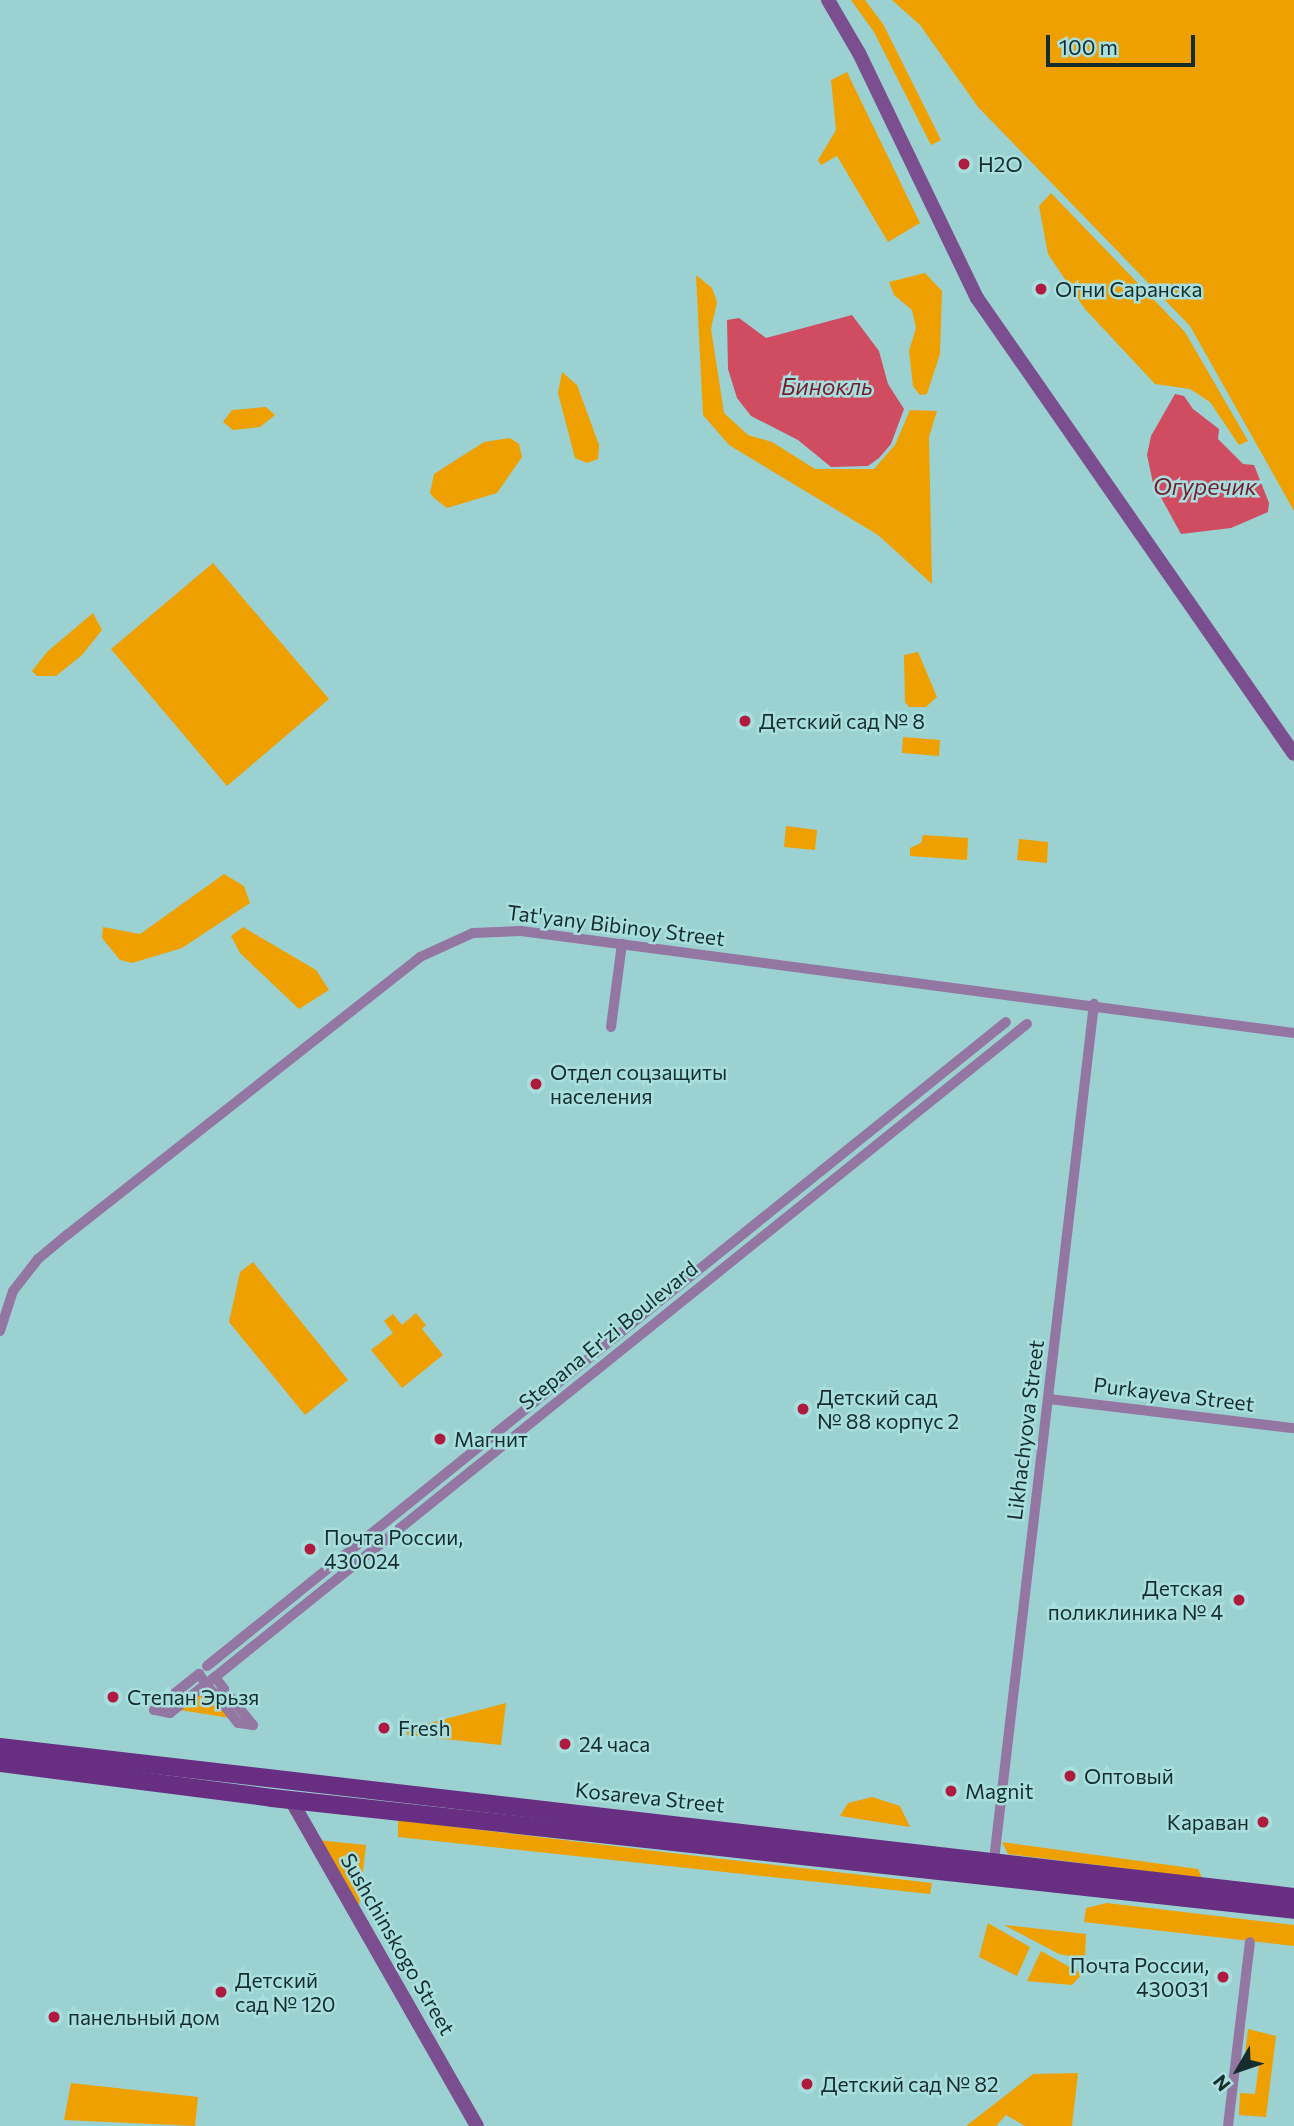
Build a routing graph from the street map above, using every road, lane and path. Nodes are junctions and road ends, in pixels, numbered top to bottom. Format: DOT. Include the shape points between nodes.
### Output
graph roads {
  1 [pos="828,0"];
  2 [pos="1294,754"];
  3 [pos="622,944"];
  4 [pos="1094,1004"];
  5 [pos="1006,1022"];
  6 [pos="1027,1024"];
  7 [pos="611,1027"];
  8 [pos="1294,1033"];
  9 [pos="0,1331"];
  10 [pos="1049,1399"];
  11 [pos="1294,1428"];
  12 [pos="207,1666"];
  13 [pos="211,1680"];
  14 [pos="0,1748"];
  15 [pos="0,1763"];
  16 [pos="293,1781"];
  17 [pos="292,1800"];
  18 [pos="993,1868"];
  19 [pos="1294,1897"];
  20 [pos="1294,1910"];
  21 [pos="1250,1942"];
  22 [pos="477,2126"];
  23 [pos="1227,2126"];
  1 -- 2 [label="main road" via="859,53 977,298"];
  3 -- 4 [label="street, Tat'yany Bibinoy Street"];
  3 -- 7 [label="street"];
  3 -- 9 [label="street, Tat'yany Bibinoy Street" via="493,931 437,946 38,1259 13,1291"];
  4 -- 8 [label="street, Tat'yany Bibinoy Street"];
  4 -- 10 [label="street, Likhachyova Street"];
  5 -- 12 [label="street, Stepana Er'zi Boulevard"];
  6 -- 13 [label="street, Stepana Er'zi Boulevard"];
  10 -- 11 [label="street, Purkayeva Street"];
  10 -- 18 [label="street, Likhachyova Street"];
  13 -- 13 [label="street, Stepana Er'zi Boulevard" via="198,1674 154,1710 170,1713"];
  14 -- 16 [label="main road, Kosareva Street"];
  15 -- 17 [label="main road, Kosareva Street"];
  16 -- 17 [label="main road"];
  16 -- 18 [label="main road, Kosareva Street"];
  17 -- 18 [label="main road, Kosareva Street"];
  17 -- 22 [label="main road, Sushchinskogo Street"];
  18 -- 19 [label="main road, Kosareva Street"];
  18 -- 20 [label="main road, Kosareva Street"];
  21 -- 23 [label="street"];
}
